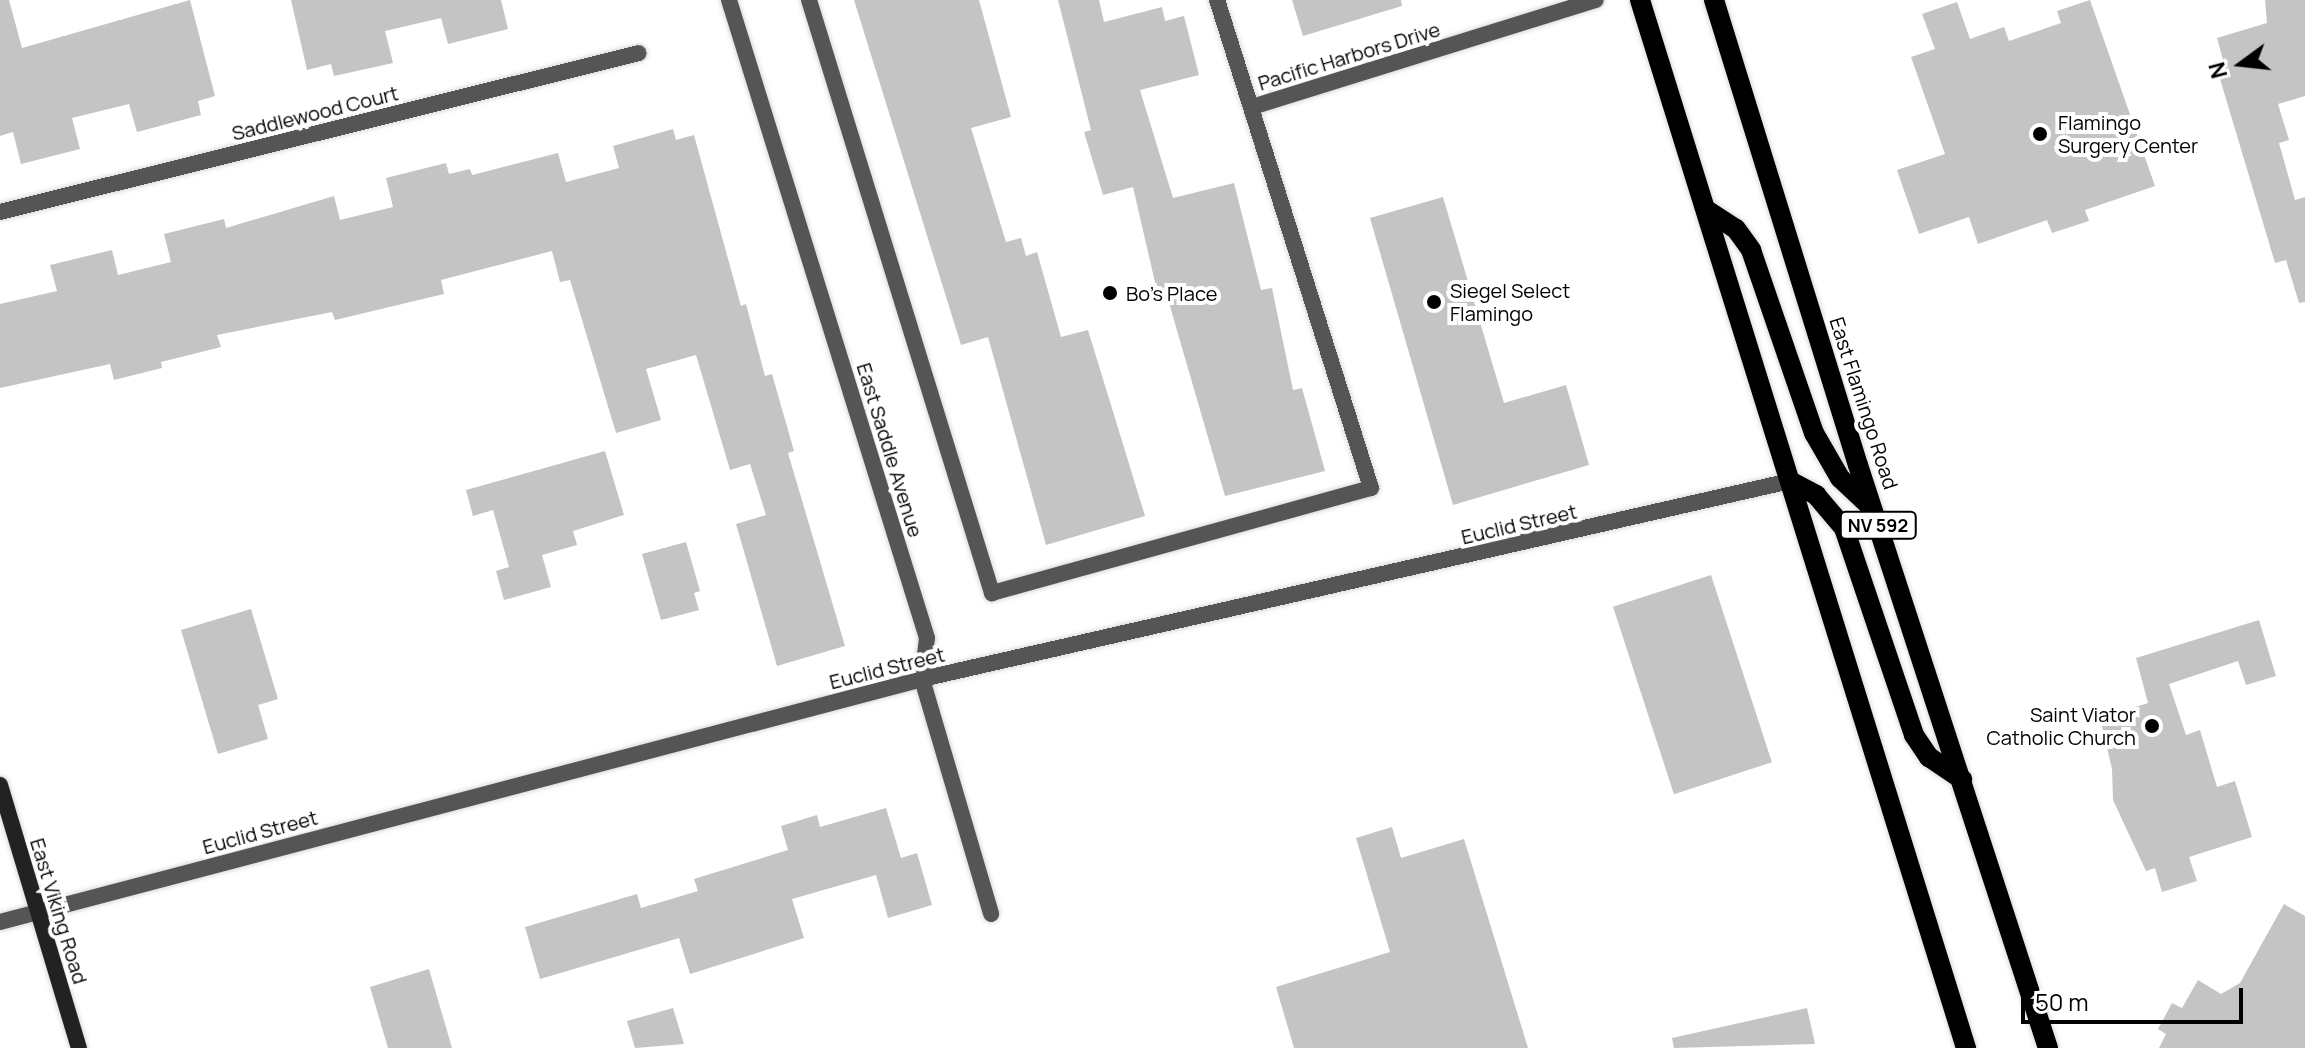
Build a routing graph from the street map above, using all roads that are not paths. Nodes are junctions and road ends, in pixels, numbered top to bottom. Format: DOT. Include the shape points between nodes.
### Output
graph roads {
  1 [pos="729,0"];
  2 [pos="809,0"];
  3 [pos="1217,0"];
  4 [pos="1596,0"];
  5 [pos="1640,0"];
  6 [pos="1714,0"];
  7 [pos="639,53"];
  8 [pos="1252,107"];
  9 [pos="1708,211"];
  10 [pos="0,212"];
  11 [pos="1790,481"];
  12 [pos="1873,508"];
  13 [pos="922,679"];
  14 [pos="1962,779"];
  15 [pos="0,785"];
  16 [pos="38,912"];
  17 [pos="991,914"];
  18 [pos="0,922"];
  19 [pos="79,1048"];
  20 [pos="1966,1048"];
  21 [pos="2048,1048"];
  1 -- 13 [label="street, East Saddle Avenue" via="927,638"];
  2 -- 8 [label="street" via="992,593 1371,488"];
  3 -- 8 [label="street"];
  4 -- 8 [label="street, Pacific Harbors Drive"];
  5 -- 9 [label="main road, NV 592"];
  6 -- 12 [label="main road, East Flamingo Road / NV 592"];
  7 -- 10 [label="street, Saddlewood Court"];
  9 -- 11 [label="main road, NV 592"];
  9 -- 12 [label="main road" via="1736,229 1751,250 1814,433 1840,478"];
  11 -- 13 [label="street, Euclid Street"];
  11 -- 14 [label="main road" via="1816,495 1844,528 1914,735 1929,757"];
  11 -- 20 [label="main road, NV 592"];
  12 -- 14 [label="main road, East Flamingo Road / NV 592"];
  13 -- 16 [label="street, Euclid Street"];
  13 -- 17 [label="street, East Saddle Avenue"];
  14 -- 21 [label="main road, East Flamingo Road / NV 592"];
  15 -- 16 [label="street, East Viking Road"];
  16 -- 18 [label="street, Euclid Street"];
  16 -- 19 [label="street, East Viking Road"];
}
